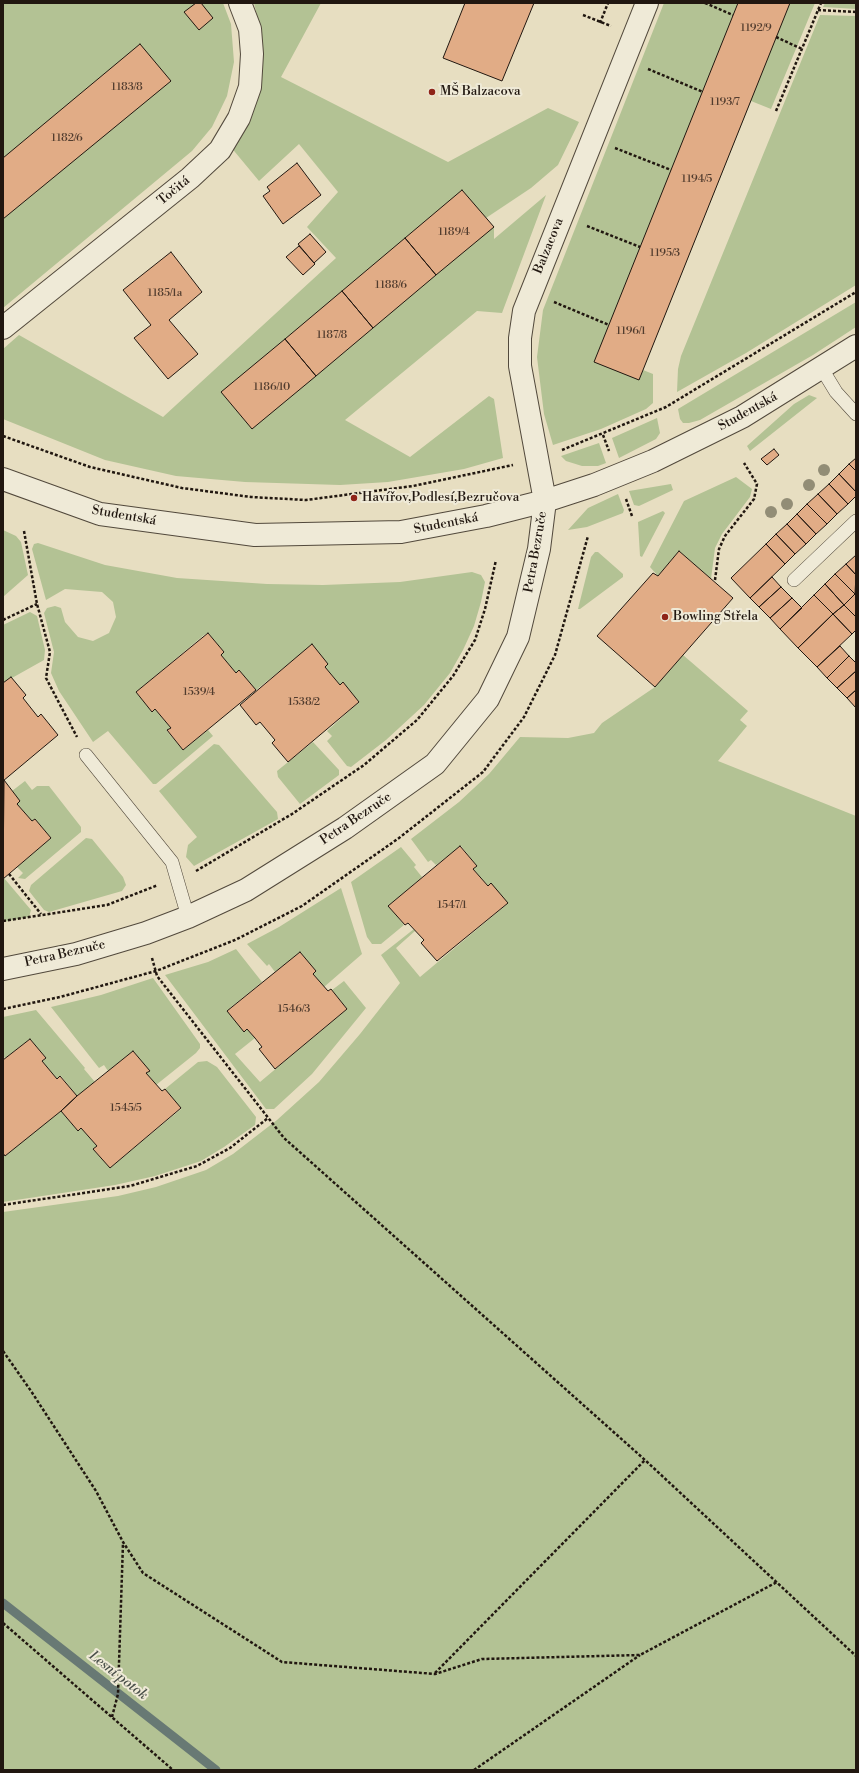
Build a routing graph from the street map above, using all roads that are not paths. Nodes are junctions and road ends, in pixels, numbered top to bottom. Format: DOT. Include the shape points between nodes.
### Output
graph roads {
  1 [pos="240,3"];
  2 [pos="647,3"];
  3 [pos="3,328"];
  4 [pos="856,346"];
  5 [pos="822,369"];
  6 [pos="856,414"];
  7 [pos="3,479"];
  8 [pos="545,501"];
  9 [pos="856,521"];
  10 [pos="794,580"];
  11 [pos="86,755"];
  12 [pos="188,917"];
  13 [pos="3,969"];
  1 -- 3 [label="street, Točitá" via="250,29 250,87 239,118 220,150 190,178"];
  2 -- 8 [label="street, Balzacova" via="524,311 520,338 520,366"];
  4 -- 5 [label="street, Studentská"];
  5 -- 6 [label="lane" via="836,392"];
  5 -- 8 [label="street, Studentská" via="742,417 659,458 594,485"];
  7 -- 8 [label="street, Studentská" via="100,514 255,535 401,532 486,516"];
  8 -- 12 [label="street, Petra Bezruče" via="539,549 518,637 488,699 435,764 346,828 246,890"];
  9 -- 10 [label="lane"];
  11 -- 12 [label="lane" via="172,862"];
  12 -- 13 [label="street, Petra Bezruče" via="146,933 76,954"];
}
